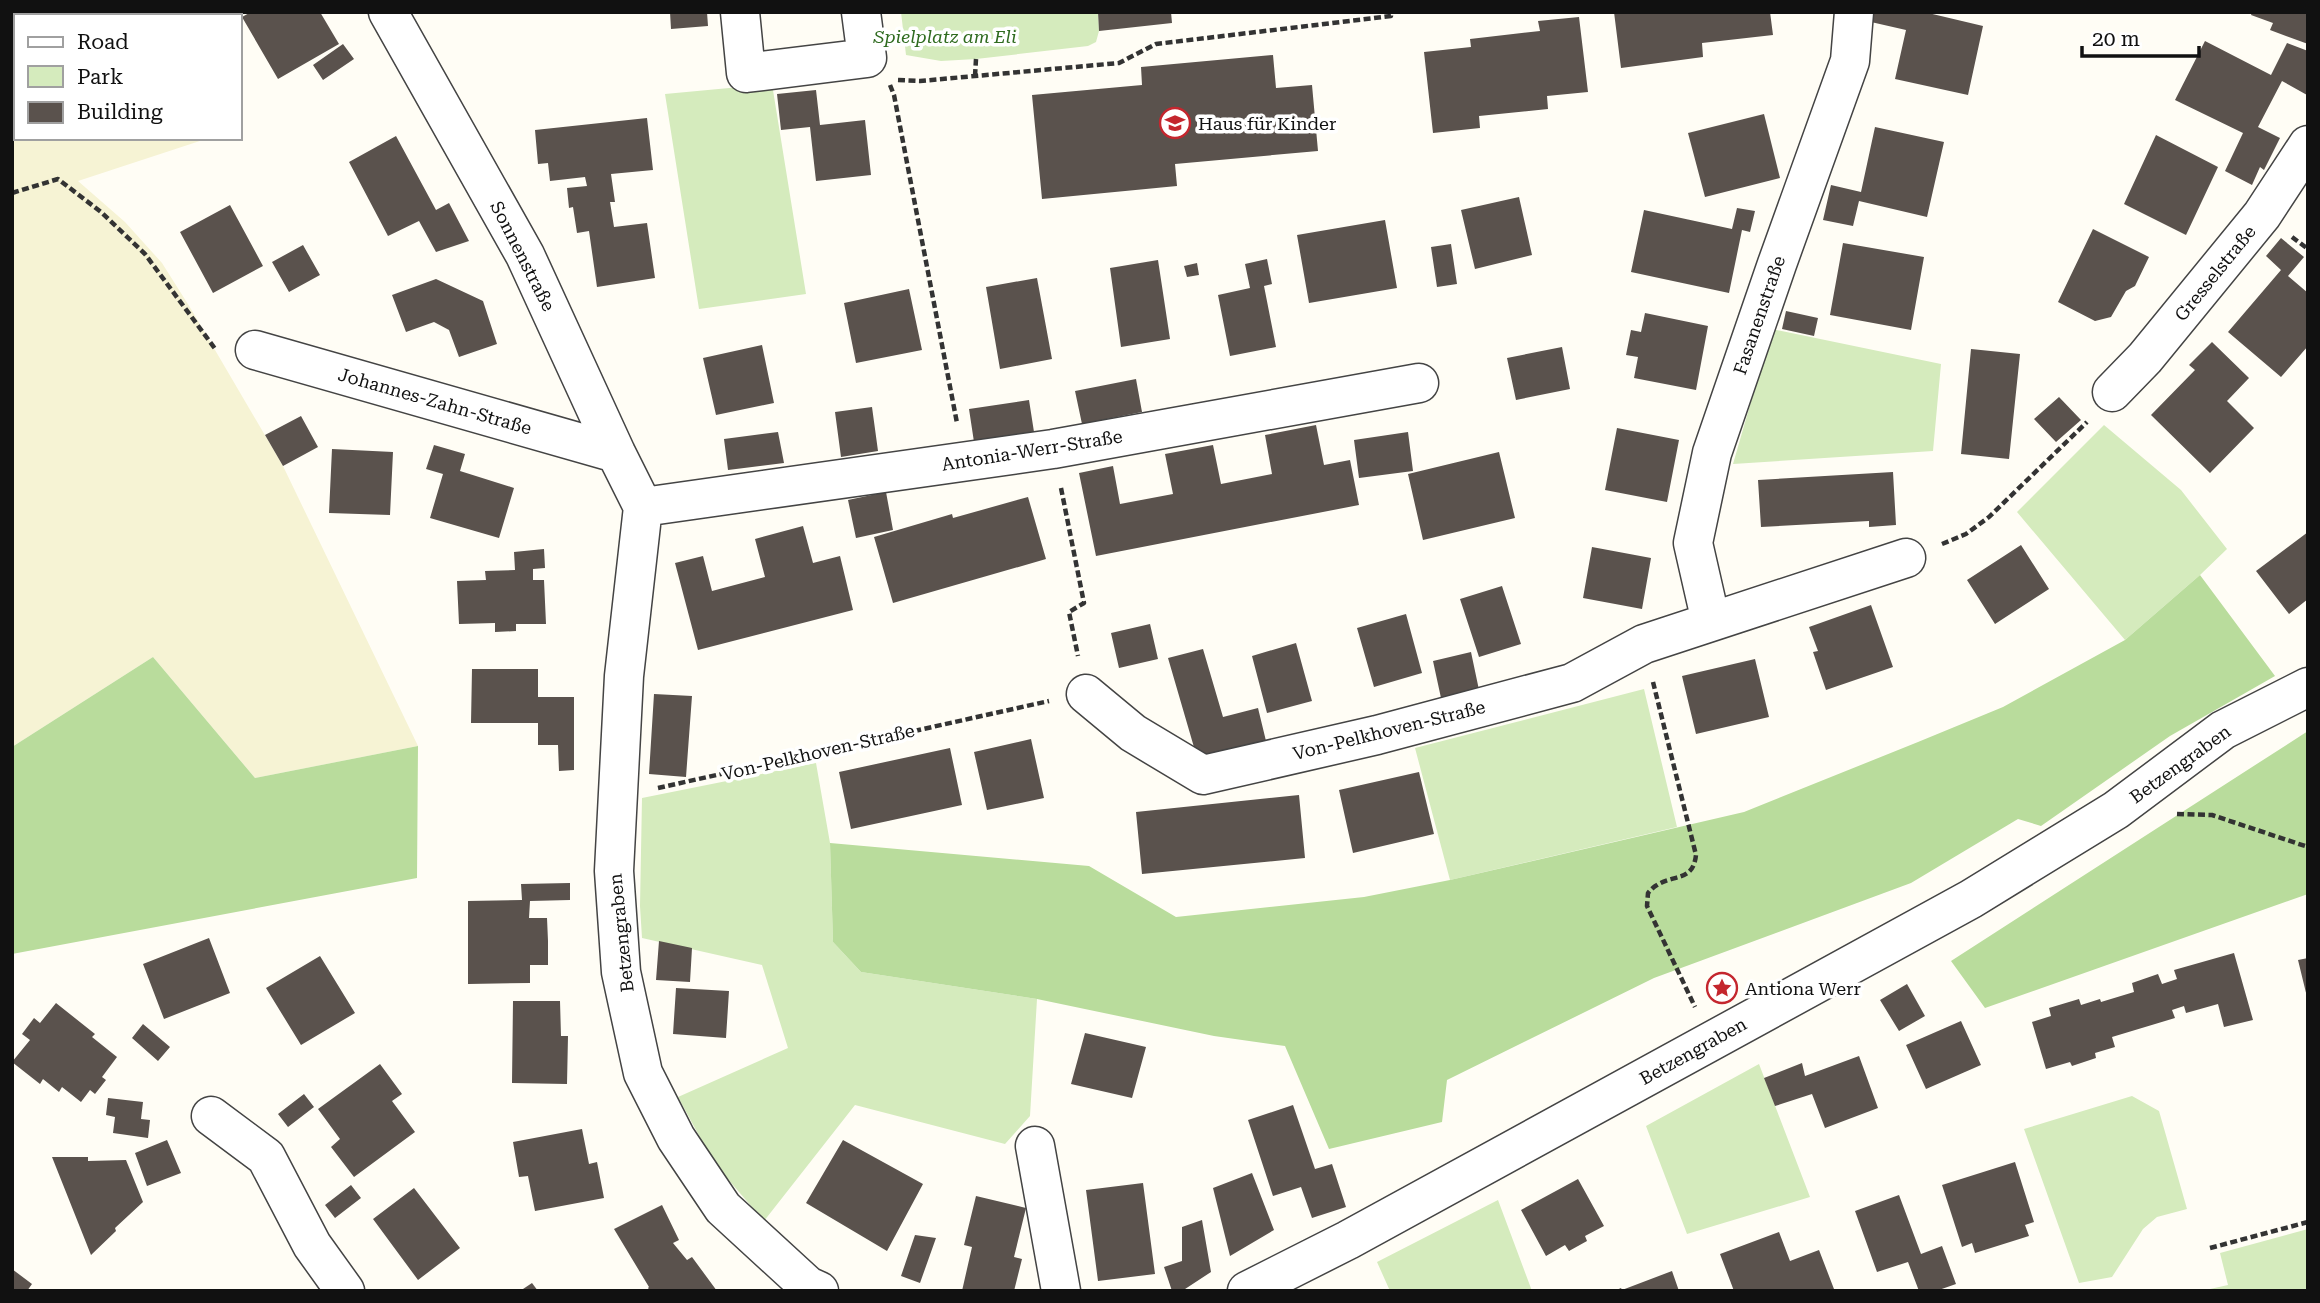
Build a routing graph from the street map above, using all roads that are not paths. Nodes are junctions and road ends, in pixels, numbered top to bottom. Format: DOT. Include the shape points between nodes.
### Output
graph roads {
  1 [pos="388,12"];
  2 [pos="740,12"];
  3 [pos="861,12"];
  4 [pos="1854,12"];
  5 [pos="2308,145"];
  6 [pos="239,354"];
  7 [pos="1419,383"];
  8 [pos="2112,392"];
  9 [pos="616,453"];
  10 [pos="643,507"];
  11 [pos="1906,558"];
  12 [pos="1711,622"];
  13 [pos="2308,687"];
  14 [pos="1086,694"];
  15 [pos="211,1116"];
  16 [pos="1035,1146"];
  17 [pos="810,1289"];
  18 [pos="345,1291"];
  19 [pos="1061,1291"];
  20 [pos="1247,1291"];
  1 -- 9 [label="street, Sonnenstraße" via="525,255"];
  2 -- 3 [label="street" via="746,73 867,58"];
  4 -- 12 [label="street, Fasanenstraße" via="1850,61 1712,453 1693,543"];
  5 -- 8 [label="street, Gresselstraße" via="2262,215"];
  6 -- 9 [label="street, Johannes-Zahn-Straße"];
  7 -- 10 [label="street, Antonia-Werr-Straße" via="1053,449"];
  9 -- 10 [label="street, Sonnenstraße"];
  10 -- 17 [label="street, Betzengraben" via="616,797 614,871 621,972 643,1073 676,1138 723,1208"];
  11 -- 12 [label="street, Von-Pelkhoven-Straße"];
  12 -- 14 [label="street, Von-Pelkhoven-Straße" via="1644,644 1572,683 1203,775 1133,733"];
  13 -- 20 [label="street, Betzengraben" via="2223,730 2116,810 1971,899"];
  15 -- 18 [label="street" via="267,1157 312,1245"];
  16 -- 19 [label="street"];
}
